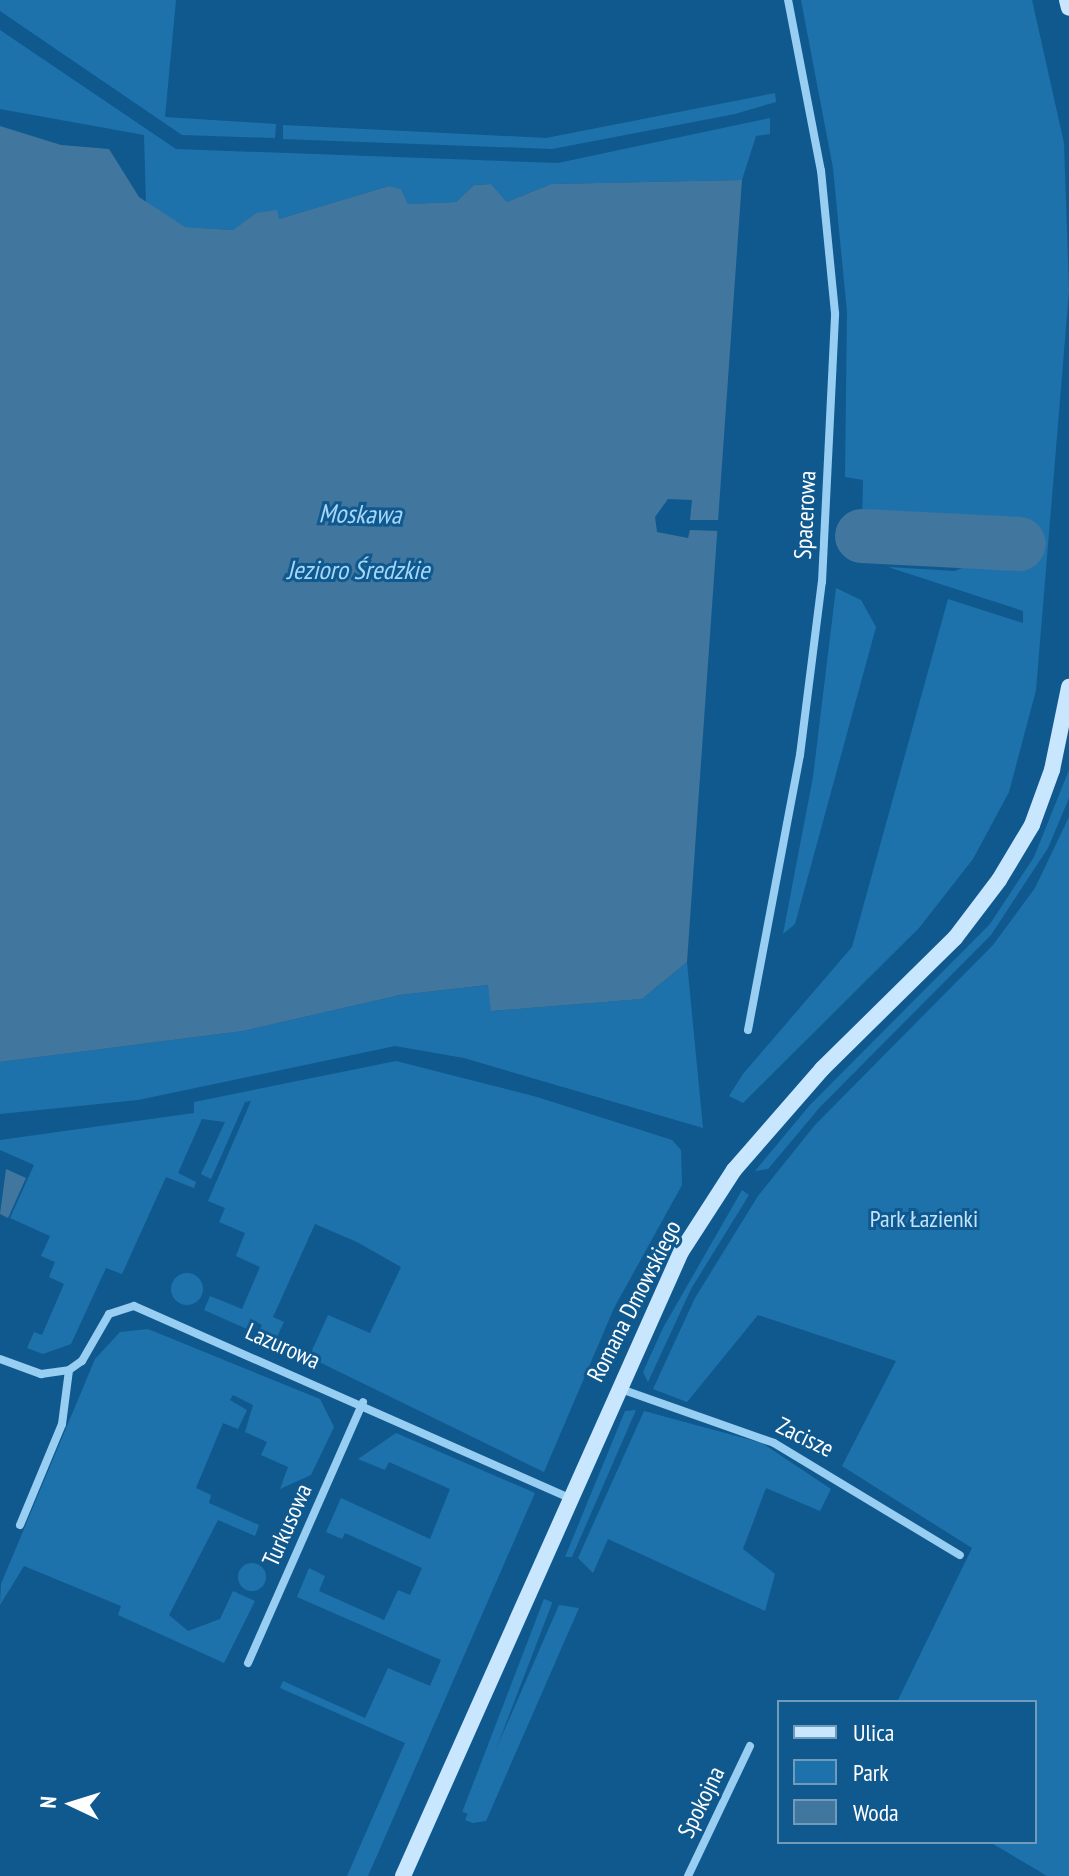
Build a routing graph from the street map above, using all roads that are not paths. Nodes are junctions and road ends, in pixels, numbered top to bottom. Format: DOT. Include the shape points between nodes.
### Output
graph roads {
  1 [pos="788,0"];
  2 [pos="1067,0"];
  3 [pos="1069,8"];
  4 [pos="1069,687"];
  5 [pos="748,1030"];
  6 [pos="0,1359"];
  7 [pos="69,1370"];
  8 [pos="617,1388"];
  9 [pos="363,1402"];
  10 [pos="569,1498"];
  11 [pos="20,1525"];
  12 [pos="960,1555"];
  13 [pos="248,1663"];
  14 [pos="750,1746"];
  15 [pos="403,1876"];
  16 [pos="688,1876"];
  1 -- 5 [label="street, Spacerowa" via="821,171 834,329 822,582 800,755"];
  2 -- 3 [label="street"];
  4 -- 8 [label="street, Romana Dmowskiego" via="1052,770 1032,825 999,880 955,938 822,1069 734,1170 681,1252"];
  6 -- 7 [label="street" via="41,1374"];
  7 -- 9 [label="street, Lazurowa" via="82,1361 109,1314 134,1306"];
  7 -- 11 [label="street" via="62,1424"];
  8 -- 10 [label="street, Romana Dmowskiego"];
  8 -- 12 [label="street, Zacisze" via="774,1443"];
  9 -- 10 [label="street, Lazurowa"];
  9 -- 13 [label="street, Turkusowa"];
  10 -- 15 [label="street, Romana Dmowskiego"];
  14 -- 16 [label="street, Spokojna"];
}
